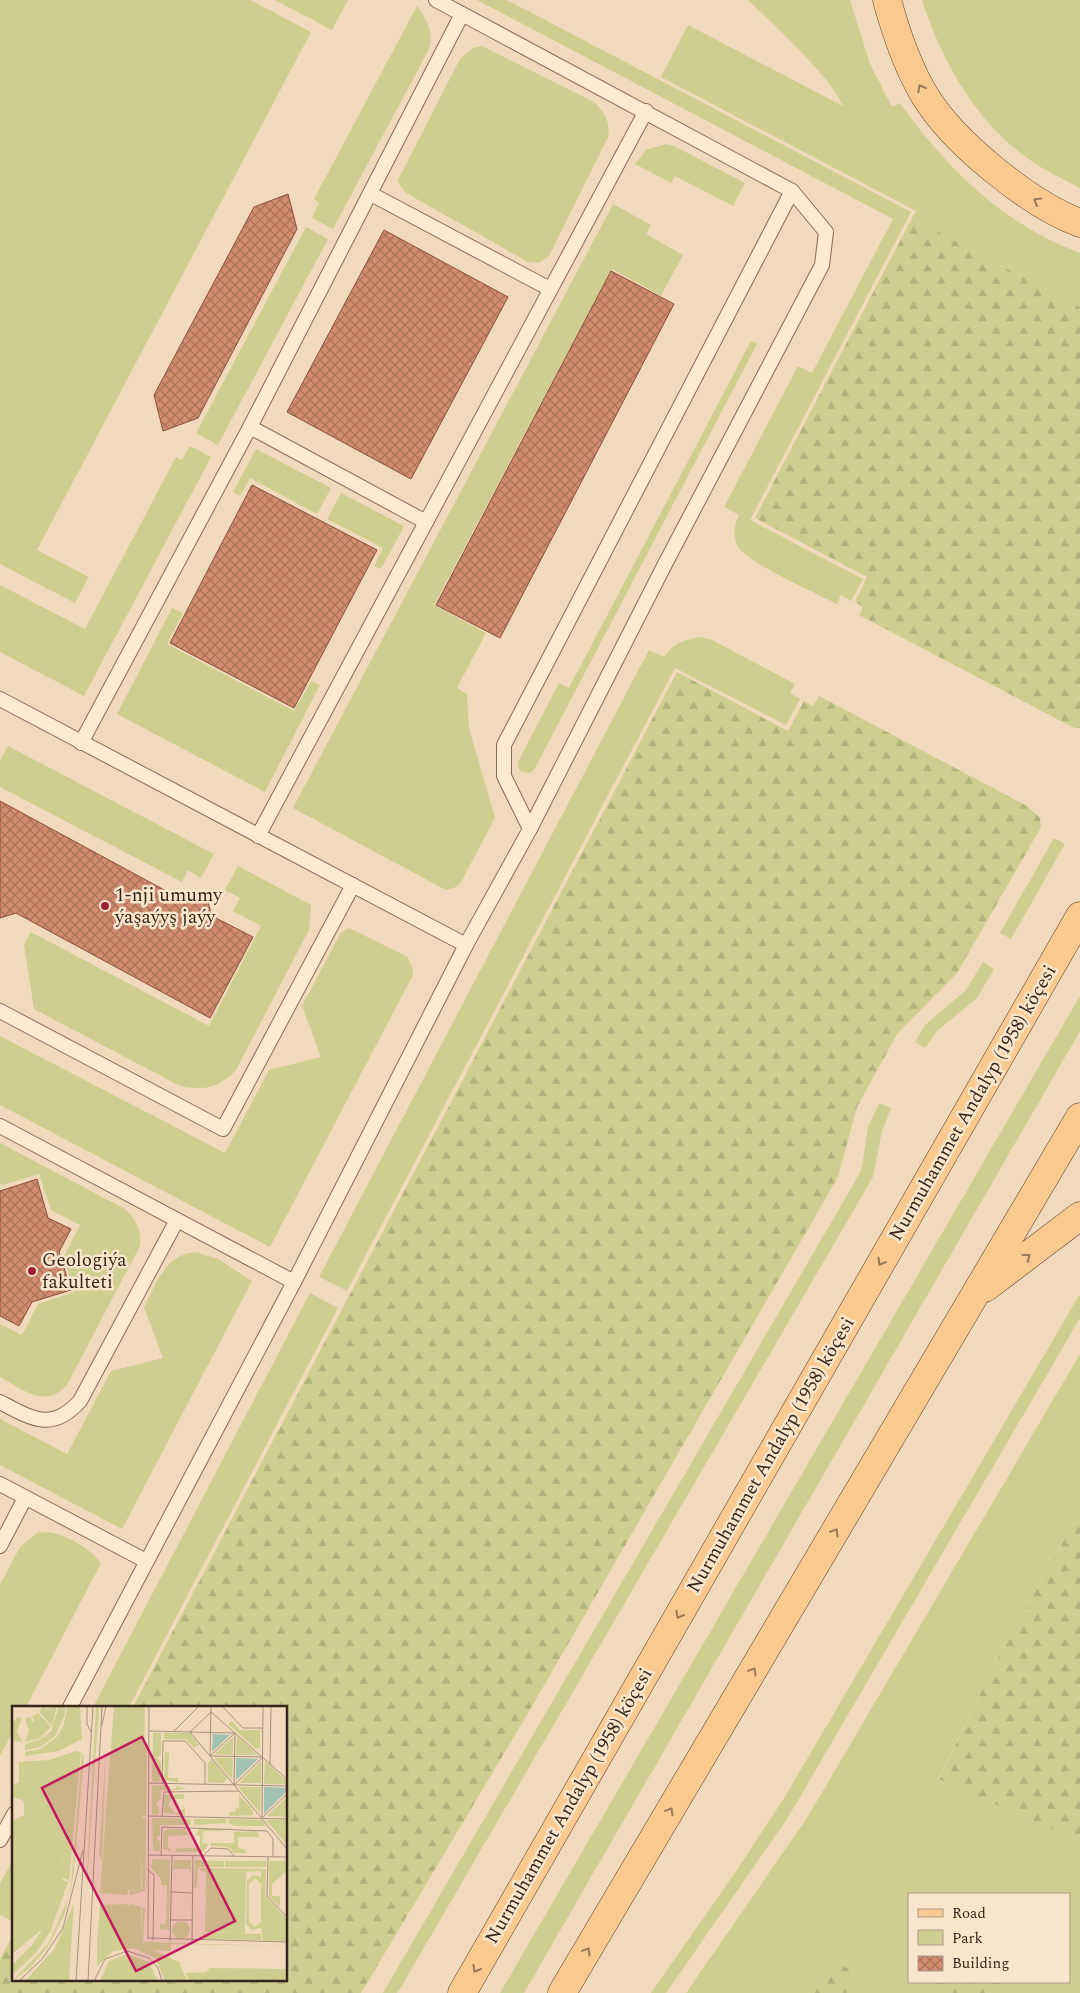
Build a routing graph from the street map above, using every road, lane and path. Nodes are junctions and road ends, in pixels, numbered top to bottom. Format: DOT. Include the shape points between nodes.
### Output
graph roads {
  1 [pos="436,0"];
  2 [pos="887,0"];
  3 [pos="462,14"];
  4 [pos="646,112"];
  5 [pos="792,191"];
  6 [pos="371,194"];
  7 [pos="1080,223"];
  8 [pos="550,289"];
  9 [pos="250,427"];
  10 [pos="426,522"];
  11 [pos="0,699"];
  12 [pos="81,742"];
  13 [pos="530,829"];
  14 [pos="258,836"];
  15 [pos="353,885"];
  16 [pos="1080,916"];
  17 [pos="466,945"];
  18 [pos="0,1011"];
  19 [pos="1080,1118"];
  20 [pos="0,1126"];
  21 [pos="1080,1216"];
  22 [pos="177,1220"];
  23 [pos="294,1282"];
  24 [pos="974,1297"];
  25 [pos="0,1402"];
  26 [pos="0,1484"];
  27 [pos="25,1498"];
  28 [pos="0,1546"];
  29 [pos="146,1561"];
  30 [pos="71,1706"];
  31 [pos="12,1818"];
  32 [pos="0,1840"];
  33 [pos="462,1993"];
  34 [pos="562,1993"];
  1 -- 3 [label="lane"];
  7 -- 2 [label="main road, one-way" via="1025,194 958,135 926,97 906,59"];
  3 -- 4 [label="lane"];
  3 -- 6 [label="lane"];
  4 -- 5 [label="lane"];
  4 -- 8 [label="lane"];
  5 -- 13 [label="lane" via="504,745 504,776"];
  5 -- 13 [label="lane" via="826,232 822,265"];
  6 -- 8 [label="lane"];
  6 -- 9 [label="lane"];
  8 -- 10 [label="lane"];
  9 -- 10 [label="lane"];
  9 -- 12 [label="lane"];
  10 -- 14 [label="lane"];
  11 -- 12 [label="lane"];
  12 -- 14 [label="lane"];
  13 -- 17 [label="lane"];
  14 -- 15 [label="lane"];
  15 -- 17 [label="lane"];
  15 -- 18 [label="lane" via="223,1129"];
  16 -- 33 [label="main road, Nurmuhammet Andalyp (1958) köçesi, one-way"];
  17 -- 23 [label="lane"];
  19 -- 24 [label="main road"];
  20 -- 22 [label="lane"];
  24 -- 21 [label="main road, one-way"];
  22 -- 23 [label="lane"];
  22 -- 25 [label="lane" via="80,1401 70,1412 58,1420 44,1420 25,1416"];
  23 -- 29 [label="lane"];
  34 -- 24 [label="main road, one-way"];
  26 -- 27 [label="lane"];
  27 -- 28 [label="lane"];
  27 -- 29 [label="lane"];
  29 -- 30 [label="lane"];
  31 -- 32 [label="lane"];
}
